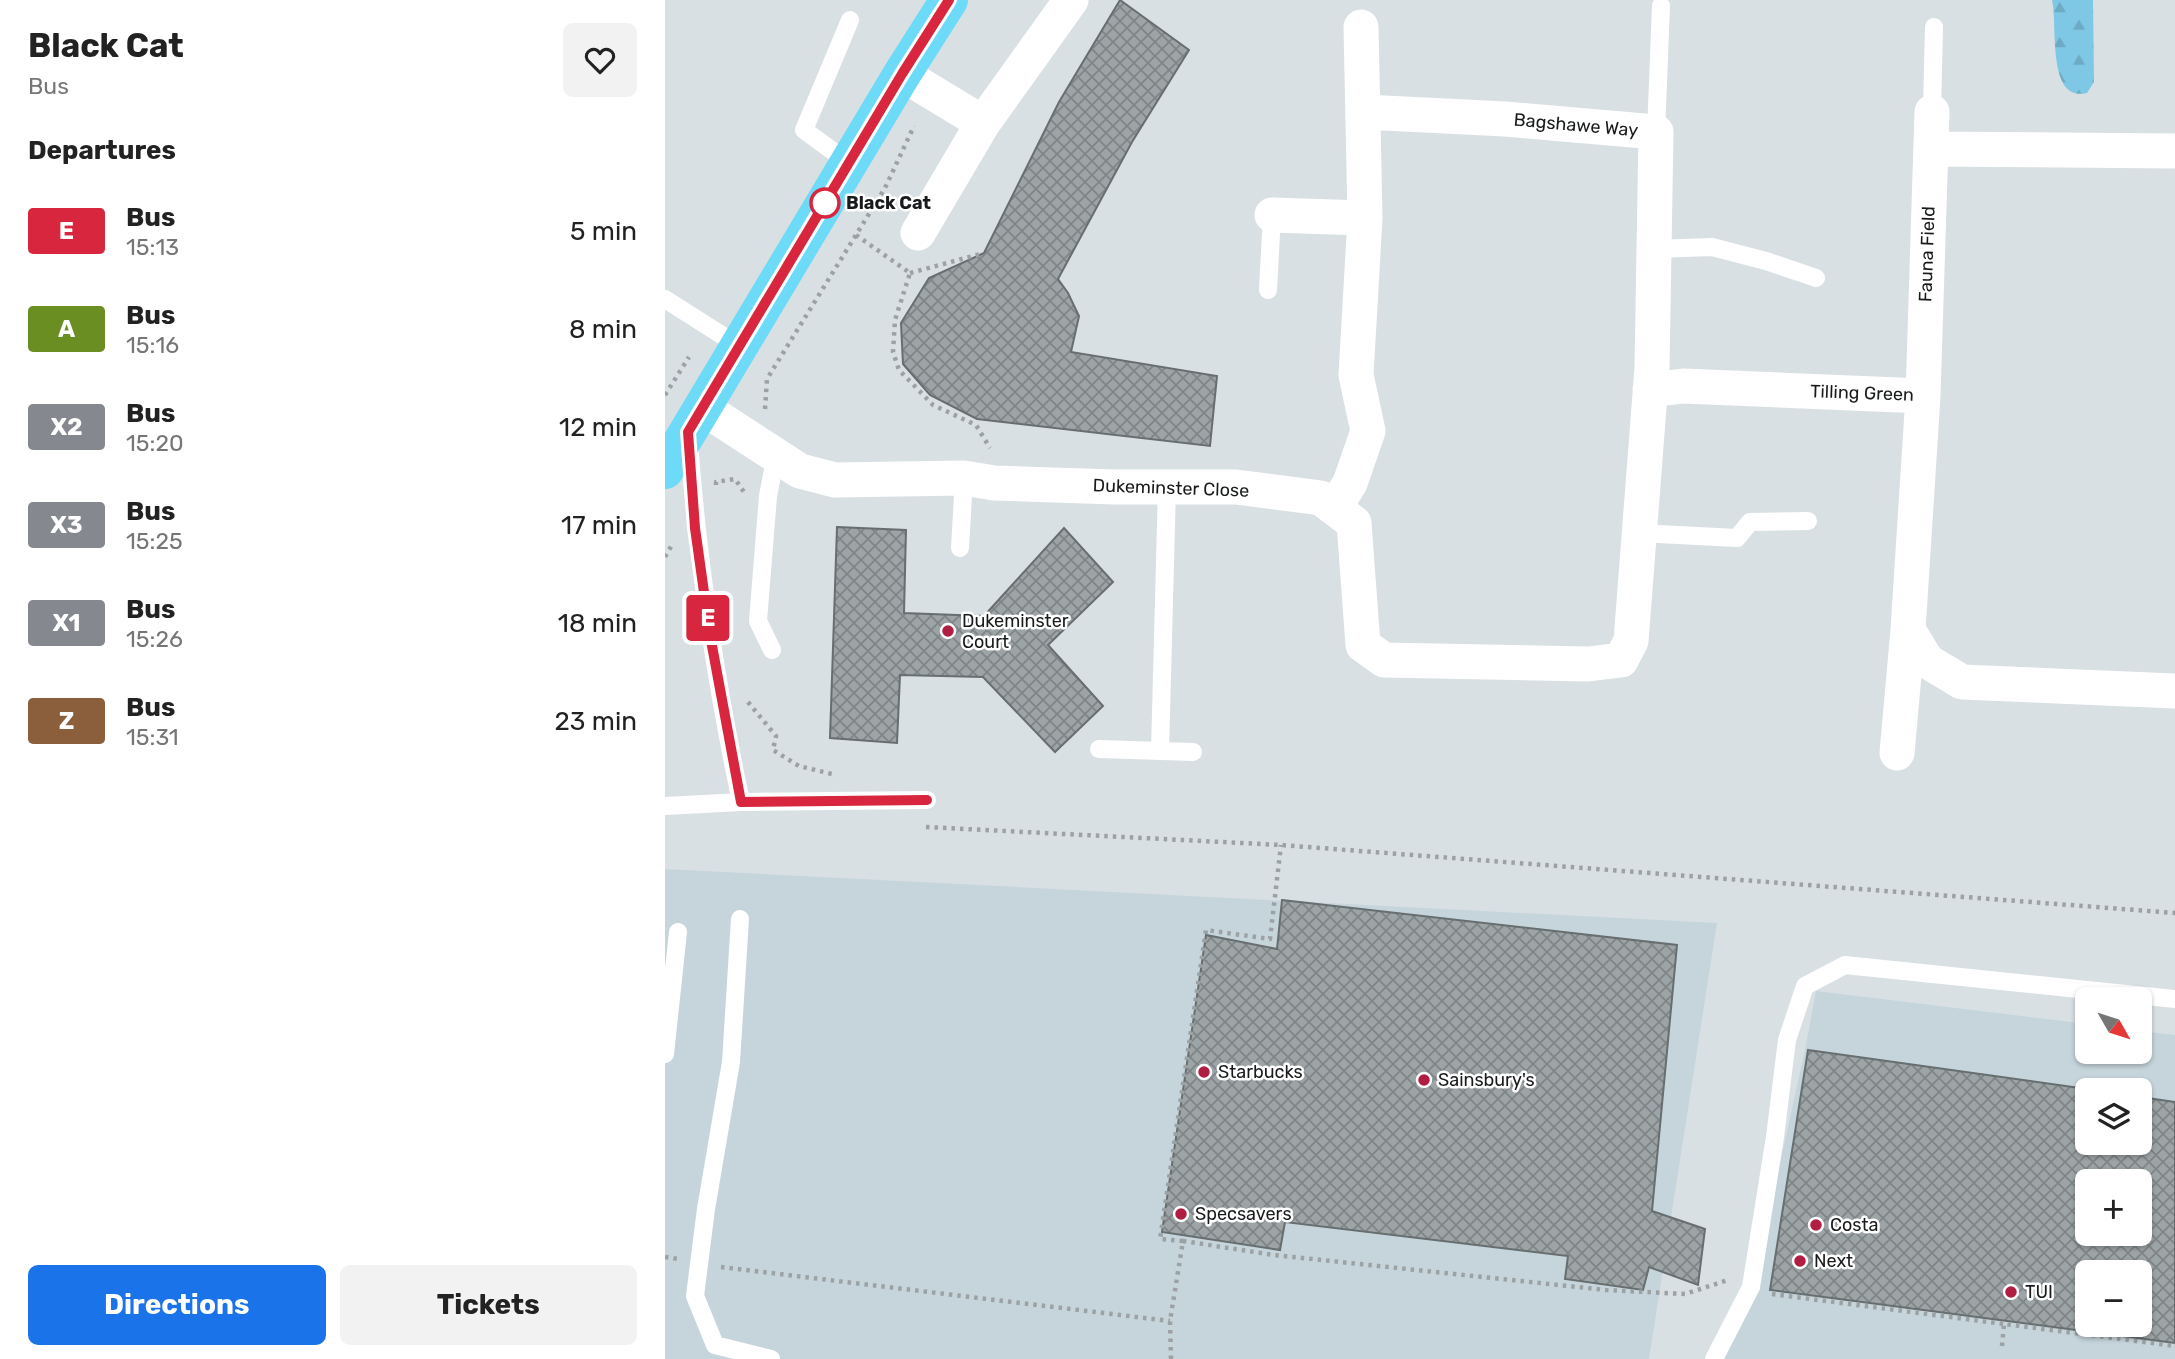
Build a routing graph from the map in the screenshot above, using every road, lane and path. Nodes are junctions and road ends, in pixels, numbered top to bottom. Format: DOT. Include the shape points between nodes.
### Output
graph roads {
  1 [pos="949,0"];
  2 [pos="1071,0"];
  3 [pos="1661,6"];
  4 [pos="851,20"];
  5 [pos="1361,27"];
  6 [pos="1934,27"];
  7 [pos="916,83"];
  8 [pos="1364,112"];
  9 [pos="1932,112"];
  10 [pos="983,123"];
  11 [pos="1656,132"];
  12 [pos="1931,149"];
  13 [pos="2175,152"];
  14 [pos="849,163"];
  15 [pos="1272,215"];
  16 [pos="1365,218"];
  17 [pos="918,233"];
  18 [pos="856,235"];
  19 [pos="1653,249"];
  20 [pos="983,253"];
  21 [pos="910,273"];
  22 [pos="1816,278"];
  23 [pos="1268,290"];
  24 [pos="665,299"];
  25 [pos="739,346"];
  26 [pos="1650,390"];
  27 [pos="1923,396"];
  28 [pos="696,420"];
  29 [pos="764,435"];
  30 [pos="990,449"];
  31 [pos="665,470"];
  32 [pos="964,478"];
  33 [pos="735,479"];
  34 [pos="1167,487"];
  35 [pos="746,494"];
  36 [pos="1335,507"];
  37 [pos="1808,522"];
  38 [pos="1639,533"];
  39 [pos="960,548"];
  40 [pos="1908,630"];
  41 [pos="772,650"];
  42 [pos="2175,691"];
  43 [pos="745,696"];
  44 [pos="1099,749"];
  45 [pos="1160,751"];
  46 [pos="1193,752"];
  47 [pos="1897,753"];
  48 [pos="844,775"];
  49 [pos="927,800"];
  50 [pos="741,802"];
  51 [pos="665,806"];
  52 [pos="915,826"];
  53 [pos="1281,845"];
  54 [pos="2175,912"];
  55 [pos="740,919"];
  56 [pos="678,932"];
  57 [pos="2175,999"];
  58 [pos="665,1054"];
  59 [pos="1183,1241"];
  60 [pos="665,1256"];
  61 [pos="698,1264"];
  62 [pos="1729,1280"];
  63 [pos="1768,1294"];
  64 [pos="1170,1321"];
  65 [pos="2004,1324"];
  66 [pos="2002,1346"];
  67 [pos="2175,1346"];
  68 [pos="771,1359"];
  69 [pos="1171,1359"];
  70 [pos="1714,1359"];
  1 -- 7 [label="main road"];
  2 -- 10 [label="street"];
  3 -- 11 [label="lane"];
  4 -- 14 [label="lane" via="804,130"];
  5 -- 8 [label="street"];
  6 -- 9 [label="lane"];
  7 -- 10 [label="street"];
  7 -- 14 [label="main road"];
  7 -- 18 [label="path" via="885,188"];
  8 -- 11 [label="street, Bagshawe Way"];
  8 -- 16 [label="street"];
  9 -- 12 [label="street, Fauna Field"];
  10 -- 17 [label="street"];
  11 -- 19 [label="street, Bagshawe Way"];
  12 -- 13 [label="street"];
  12 -- 27 [label="street, Fauna Field"];
  14 -- 25 [label="main road"];
  15 -- 16 [label="street"];
  15 -- 23 [label="lane"];
  16 -- 36 [label="street" via="1356,375 1368,431 1350,483"];
  18 -- 21 [label="path"];
  18 -- 29 [label="path" via="767,379"];
  19 -- 22 [label="lane" via="1712,247"];
  19 -- 26 [label="street, Bagshawe Way"];
  20 -- 21 [label="path"];
  21 -- 30 [label="path" via="895,320 893,352 899,370 933,405 976,425"];
  24 -- 25 [label="lane"];
  25 -- 28 [label="main road"];
  26 -- 27 [label="street, Tilling Green" via="1683,386"];
  26 -- 38 [label="street"];
  27 -- 40 [label="street, Tilling Green"];
  28 -- 29 [label="street, Dukeminster Close"];
  28 -- 31 [label="main road"];
  28 -- 50 [label="lane" via="695,528"];
  29 -- 32 [label="street, Dukeminster Close" via="800,471 835,480"];
  29 -- 41 [label="lane" via="768,496 758,621"];
  32 -- 34 [label="street, Dukeminster Close" via="994,483"];
  32 -- 39 [label="lane"];
  33 -- 35 [label="path"];
  34 -- 36 [label="street, Dukeminster Close" via="1236,487 1321,498"];
  34 -- 45 [label="lane"];
  36 -- 38 [label="street" via="1354,523 1363,645 1384,660 1588,664 1621,660 1631,641"];
  37 -- 38 [label="lane" via="1750,522 1737,538"];
  40 -- 42 [label="street" via="1927,661 1962,682"];
  40 -- 47 [label="street, Tilling Green"];
  43 -- 48 [label="path" via="776,736 773,750 800,766"];
  44 -- 45 [label="lane"];
  45 -- 46 [label="lane"];
  49 -- 50 [label="lane"];
  50 -- 51 [label="lane"];
  52 -- 53 [label="path"];
  53 -- 54 [label="path"];
  53 -- 59 [label="path" via="1270,939 1206,930 1160,1239"];
  55 -- 61 [label="lane" via="731,1062"];
  56 -- 58 [label="lane"];
  57 -- 70 [label="lane" via="1845,965 1805,986 1787,1040 1751,1287"];
  59 -- 62 [label="path" via="1606,1290 1685,1294"];
  59 -- 64 [label="path"];
  60 -- 61 [label="path"];
  61 -- 64 [label="path"];
  61 -- 68 [label="lane" via="695,1296 715,1345"];
  63 -- 65 [label="path"];
  64 -- 69 [label="path"];
  65 -- 66 [label="path"];
  65 -- 67 [label="path"];
}
